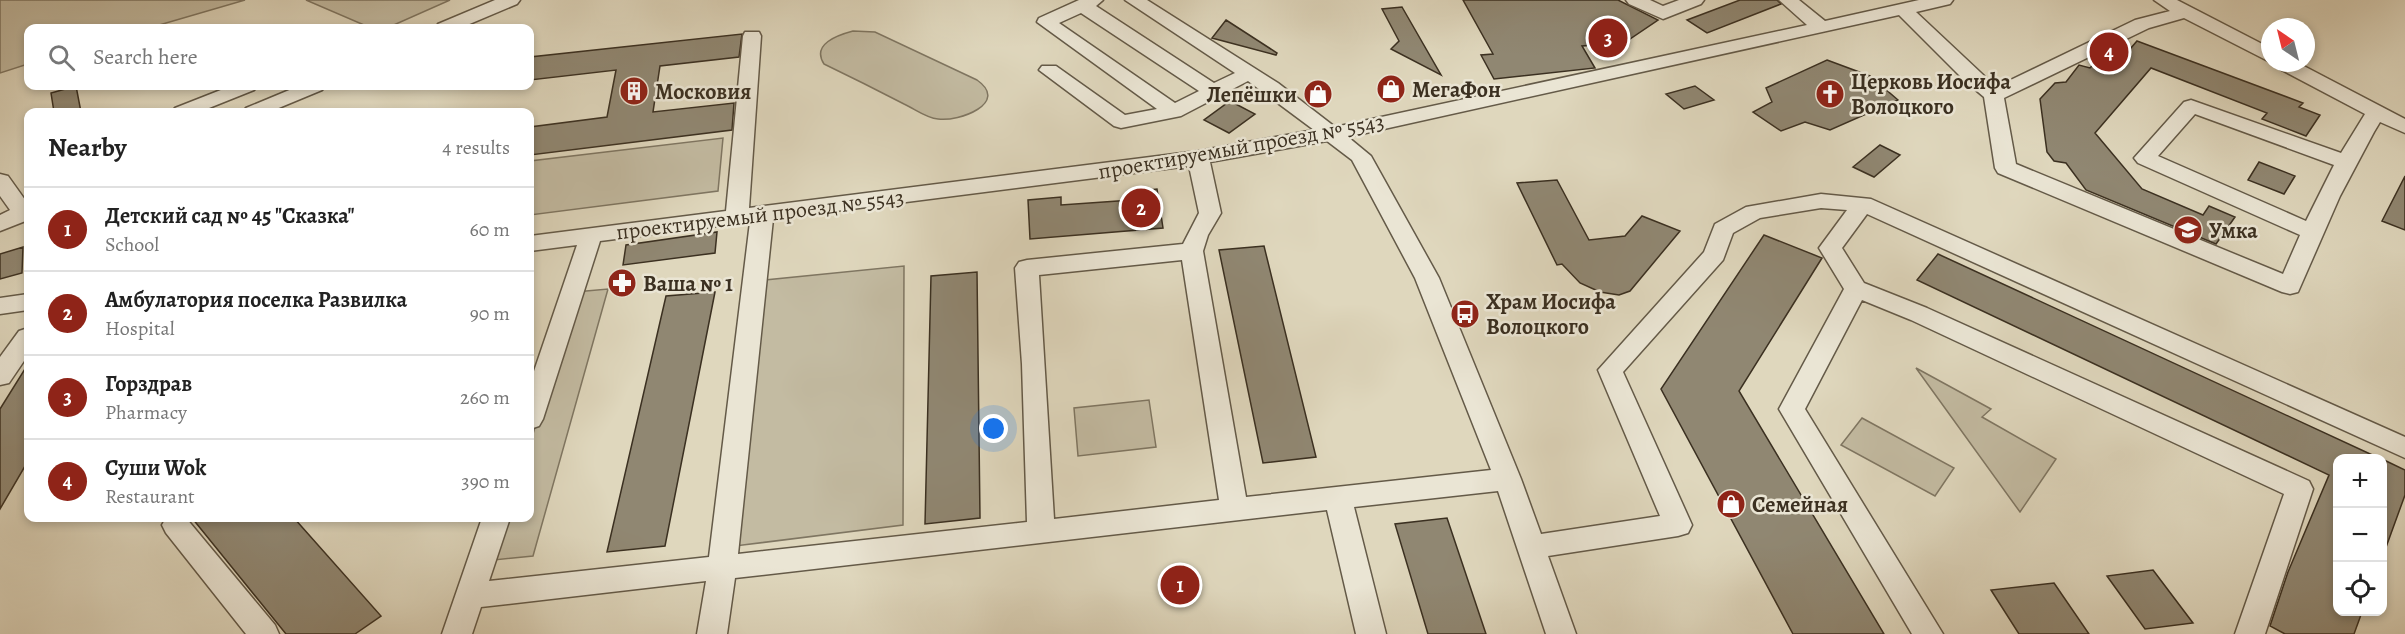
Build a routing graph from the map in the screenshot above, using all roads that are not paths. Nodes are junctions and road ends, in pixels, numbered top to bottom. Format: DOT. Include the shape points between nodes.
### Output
graph roads {
  1 [pos="512,0"];
  2 [pos="1134,0"];
  3 [pos="1635,0"];
  4 [pos="1695,0"];
  5 [pos="1788,0"];
  6 [pos="1944,0"];
  7 [pos="2163,0"];
  8 [pos="1088,3"];
  9 [pos="1903,9"];
  10 [pos="2186,12"];
  11 [pos="455,24"];
  12 [pos="1820,26"];
  13 [pos="752,36"];
  14 [pos="2261,51"];
  15 [pos="1049,70"];
  16 [pos="2300,72"];
  17 [pos="1249,73"];
  18 [pos="237,90"];
  19 [pos="305,90"];
  20 [pos="1213,92"];
  21 [pos="1994,94"];
  22 [pos="192,108"];
  23 [pos="263,108"];
  24 [pos="1174,112"];
  25 [pos="2378,112"];
  26 [pos="2405,127"];
  27 [pos="1328,134"];
  28 [pos="1198,158"];
  29 [pos="2347,162"];
  30 [pos="0,181"];
  31 [pos="1863,204"];
  32 [pos="24,210"];
  33 [pos="24,213"];
  34 [pos="750,216"];
  35 [pos="0,224"];
  36 [pos="2312,232"];
  37 [pos="591,236"];
  38 [pos="534,243"];
  39 [pos="1192,251"];
  40 [pos="1856,289"];
  41 [pos="24,303"];
  42 [pos="0,306"];
  43 [pos="24,343"];
  44 [pos="0,376"];
  45 [pos="534,407"];
  46 [pos="2405,448"];
  47 [pos="1508,479"];
  48 [pos="1338,498"];
  49 [pos="1234,510"];
  50 [pos="495,522"];
  51 [pos="177,525"];
  52 [pos="1041,532"];
  53 [pos="1530,547"];
  54 [pos="722,568"];
  55 [pos="470,596"];
  56 [pos="264,634"];
  57 [pos="457,634"];
  58 [pos="712,634"];
  59 [pos="1371,634"];
  60 [pos="1561,634"];
  61 [pos="1928,634"];
  62 [pos="2250,634"];
  1 -- 11 [label="street"];
  2 -- 17 [label="street"];
  3 -- 4 [label="street" via="1664,13"];
  5 -- 12 [label="street"];
  6 -- 9 [label="street, проектируемый проезд № 5543"];
  7 -- 10 [label="street"];
  8 -- 20 [label="street"];
  8 -- 24 [label="street" via="1046,22"];
  9 -- 12 [label="street, проектируемый проезд № 5543"];
  9 -- 21 [label="street" via="1972,78"];
  10 -- 14 [label="street"];
  10 -- 21 [label="street" via="2142,24"];
  12 -- 27 [label="street, проектируемый проезд № 5543"];
  13 -- 34 [label="street"];
  15 -- 24 [label="street" via="1121,122"];
  16 -- 25 [label="street"];
  17 -- 20 [label="street"];
  17 -- 27 [label="street"];
  18 -- 22 [label="street"];
  19 -- 23 [label="street"];
  20 -- 24 [label="street"];
  21 -- 36 [label="street" via="2006,168 2290,286"];
  25 -- 26 [label="street"];
  25 -- 29 [label="street"];
  27 -- 28 [label="street, проектируемый проезд № 5543"];
  27 -- 47 [label="street" via="1360,156 1427,278"];
  28 -- 34 [label="street, проектируемый проезд № 5543"];
  28 -- 39 [label="street" via="1210,213"];
  29 -- 36 [label="street"];
  29 -- 36 [label="street" via="2191,106 2145,158"];
  30 -- 32 [label="street"];
  31 -- 40 [label="street" via="1830,248"];
  31 -- 46 [label="street"];
  31 -- 53 [label="street" via="1821,201 1754,212 1723,229 1715,255 1610,370 1678,525"];
  33 -- 35 [label="street"];
  34 -- 37 [label="street, проектируемый проезд № 5543"];
  34 -- 54 [label="street"];
  37 -- 38 [label="street, проектируемый проезд № 5543"];
  37 -- 45 [label="street"];
  39 -- 49 [label="street"];
  39 -- 52 [label="street" via="1027,268"];
  40 -- 61 [label="street" via="1792,409"];
  40 -- 62 [label="street" via="1919,314 2299,489"];
  41 -- 42 [label="street"];
  43 -- 44 [label="street"];
  47 -- 48 [label="street"];
  47 -- 53 [label="street"];
  48 -- 49 [label="street"];
  48 -- 59 [label="street"];
  49 -- 52 [label="street"];
  50 -- 55 [label="street"];
  51 -- 56 [label="street"];
  52 -- 54 [label="street"];
  53 -- 60 [label="street"];
  54 -- 55 [label="street"];
  54 -- 58 [label="street"];
  55 -- 57 [label="street"];
}
